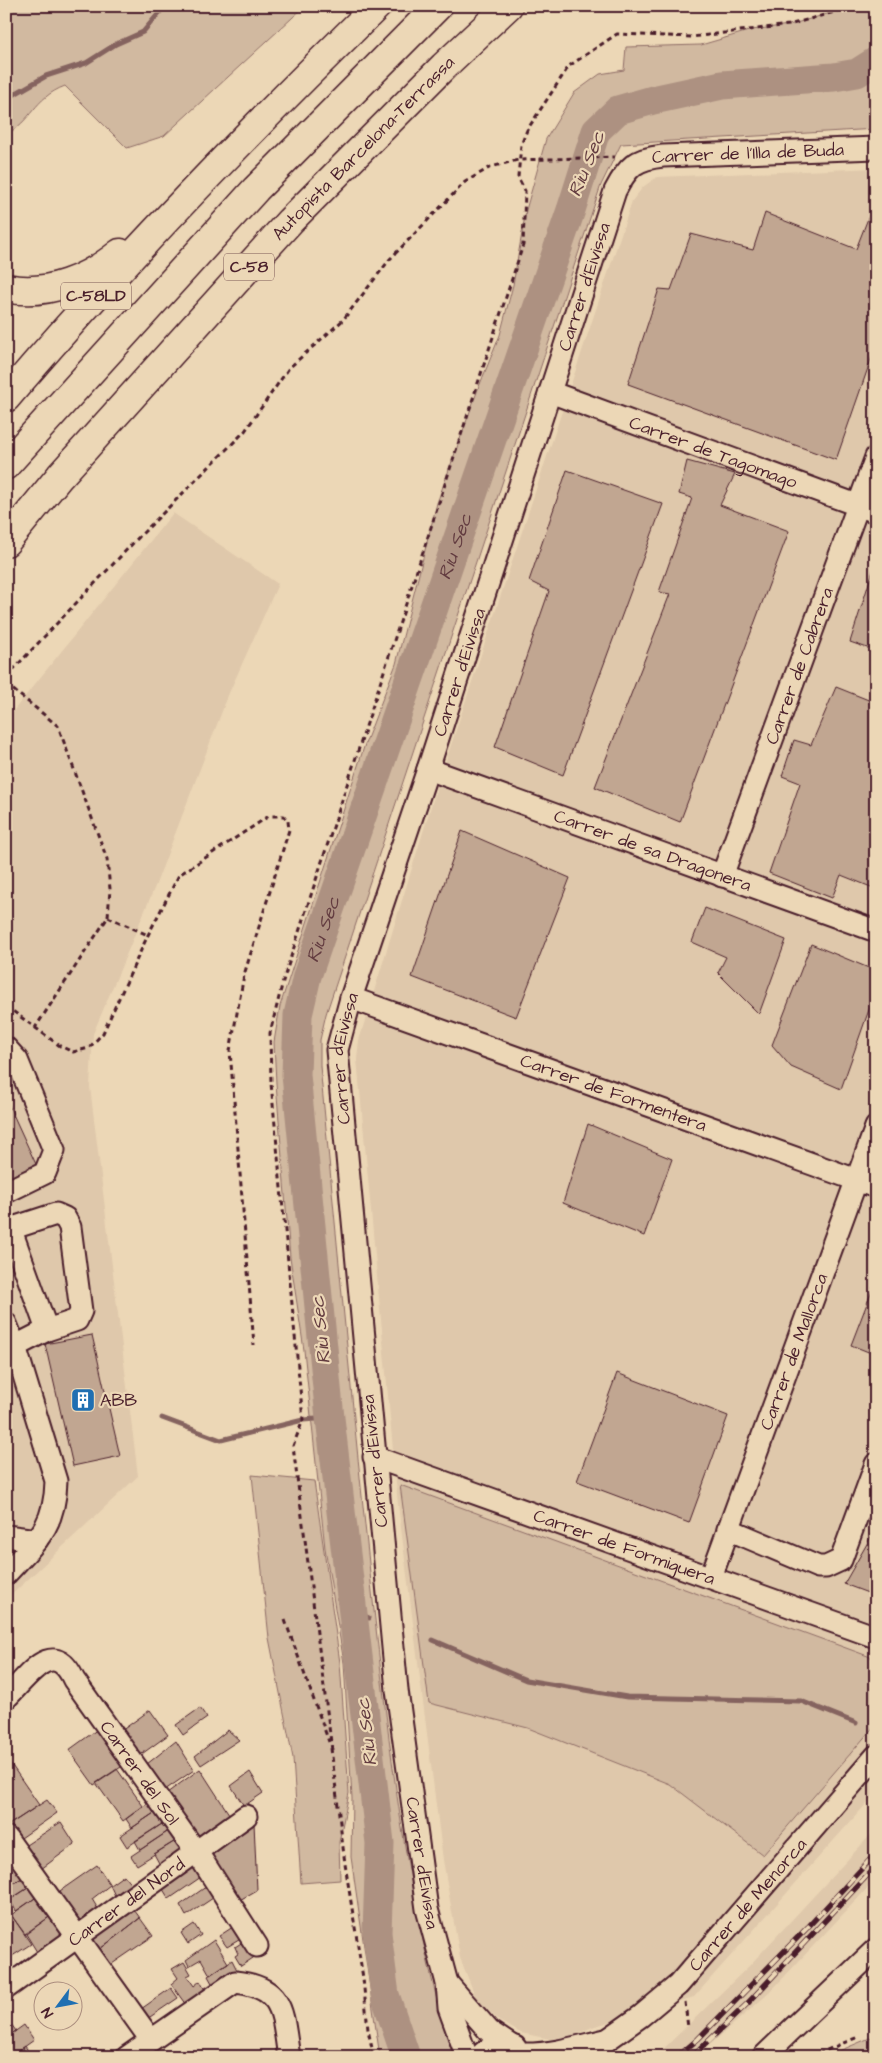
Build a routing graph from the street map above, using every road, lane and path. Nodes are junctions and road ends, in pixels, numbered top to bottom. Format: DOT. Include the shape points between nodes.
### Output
graph roads {
  1 [pos="377,6"];
  2 [pos="438,6"];
  3 [pos="508,6"];
  4 [pos="876,148"];
  5 [pos="600,156"];
  6 [pos="625,172"];
  7 [pos="188,195"];
  8 [pos="6,288"];
  9 [pos="550,392"];
  10 [pos="6,398"];
  11 [pos="876,457"];
  12 [pos="6,465"];
  13 [pos="867,509"];
  14 [pos="6,542"];
  15 [pos="6,677"];
  16 [pos="6,684"];
  17 [pos="428,769"];
  18 [pos="722,876"];
  19 [pos="108,917"];
  20 [pos="876,931"];
  21 [pos="148,935"];
  22 [pos="351,998"];
  23 [pos="6,1006"];
  24 [pos="35,1028"];
  25 [pos="6,1048"];
  26 [pos="876,1127"];
  27 [pos="866,1183"];
  28 [pos="6,1192"];
  29 [pos="6,1324"];
  30 [pos="47,1330"];
  31 [pos="254,1345"];
  32 [pos="11,1349"];
  33 [pos="374,1457"];
  34 [pos="876,1464"];
  35 [pos="728,1529"];
  36 [pos="6,1536"];
  37 [pos="37,1540"];
  38 [pos="6,1574"];
  39 [pos="711,1577"];
  40 [pos="285,1620"];
  41 [pos="876,1637"];
  42 [pos="6,1698"];
  43 [pos="876,1756"];
  44 [pos="246,1816"];
  45 [pos="6,1837"];
  46 [pos="196,1851"];
  47 [pos="77,1938"];
  48 [pos="257,1946"];
  49 [pos="876,1949"];
  50 [pos="446,1983"];
  51 [pos="6,1988"];
  52 [pos="684,1996"];
  53 [pos="688,2028"];
  54 [pos="858,2037"];
  55 [pos="151,2040"];
  56 [pos="607,2040"];
  57 [pos="522,2052"];
  58 [pos="127,2057"];
  59 [pos="289,2057"];
  60 [pos="374,2057"];
  61 [pos="467,2057"];
  62 [pos="480,2057"];
  63 [pos="589,2057"];
  64 [pos="763,2057"];
  65 [pos="810,2057"];
  1 -- 7 [label="highway, C-58LD"];
  2 -- 12 [label="highway, C-58" via="256,188"];
  3 -- 14 [label="highway, Autopista Barcelona-Terrassa / C-58" via="290,221 67,468"];
  4 -- 6 [label="street, Carrer de l'Illa de Buda" via="663,156 648,158"];
  5 -- 15 [label="path" via="505,162 465,182 390,259 343,320 289,368 245,432 136,540"];
  6 -- 9 [label="street, Carrer d'Eivissa" via="615,191"];
  7 -- 8 [label="highway" via="106,264 87,276 49,288"];
  7 -- 10 [label="highway, C-58LD"];
  9 -- 13 [label="street, Carrer de Tagomago"];
  9 -- 17 [label="street, Carrer d'Eivissa"];
  11 -- 13 [label="street, Carrer de Cabrera"];
  13 -- 18 [label="street, Carrer de Cabrera"];
  16 -- 19 [label="path" via="58,726 107,859"];
  17 -- 18 [label="street, Carrer de sa Dragonera"];
  17 -- 22 [label="street, Carrer d'Eivissa"];
  18 -- 20 [label="street, Carrer de sa Dragonera"];
  19 -- 21 [label="path"];
  19 -- 24 [label="path"];
  21 -- 24 [label="path" via="103,1034 89,1048 73,1052"];
  21 -- 31 [label="path" via="179,875 260,820 284,816 289,830 244,975 230,1052"];
  22 -- 27 [label="street, Carrer de Formentera"];
  22 -- 33 [label="street, Carrer d'Eivissa" via="337,1050 337,1068"];
  23 -- 24 [label="path"];
  25 -- 28 [label="street" via="17,1060 54,1150 45,1173"];
  26 -- 27 [label="street, Carrer de Mallorca"];
  27 -- 35 [label="street, Carrer de Mallorca"];
  29 -- 32 [label="street"];
  30 -- 30 [label="street" via="77,1320 81,1311 70,1227 65,1218 56,1214 16,1227 12,1233"];
  30 -- 32 [label="street"];
  32 -- 37 [label="street" via="56,1481 50,1521"];
  33 -- 39 [label="street, Carrer de Formiguera"];
  33 -- 50 [label="street, Carrer d'Eivissa" via="398,1690 427,1909"];
  34 -- 35 [label="street" via="841,1560 834,1565 818,1566"];
  35 -- 39 [label="street, Carrer de Mallorca"];
  36 -- 37 [label="street"];
  37 -- 38 [label="street"];
  39 -- 41 [label="street, Carrer de Formiguera"];
  40 -- 60 [label="path" via="332,1750 345,1864"];
  42 -- 46 [label="street, Carrer del Sol" via="50,1659 58,1659 68,1667"];
  43 -- 56 [label="street, Carrer de Menorca" via="678,1985"];
  44 -- 46 [label="street, Carrer del Nord"];
  45 -- 47 [label="street"];
  46 -- 47 [label="street, Carrer del Nord"];
  46 -- 48 [label="street, Carrer del Sol"];
  47 -- 51 [label="street, Carrer del Nord"];
  47 -- 55 [label="street"];
  49 -- 64 [label="street"];
  50 -- 57 [label="street, Carrer d'Eivissa" via="490,2032"];
  50 -- 61 [label="street, Carrer d'Eivissa" via="449,2008"];
  52 -- 53 [label="path"];
  54 -- 65 [label="path"];
  55 -- 58 [label="street"];
  55 -- 59 [label="street" via="235,1982 251,1984 270,1994 277,2002"];
  56 -- 57 [label="street, Carrer de Menorca" via="560,2052"];
  56 -- 63 [label="street, Carrer de Menorca"];
  57 -- 62 [label="street, Carrer de Menorca" via="490,2048"];
}
